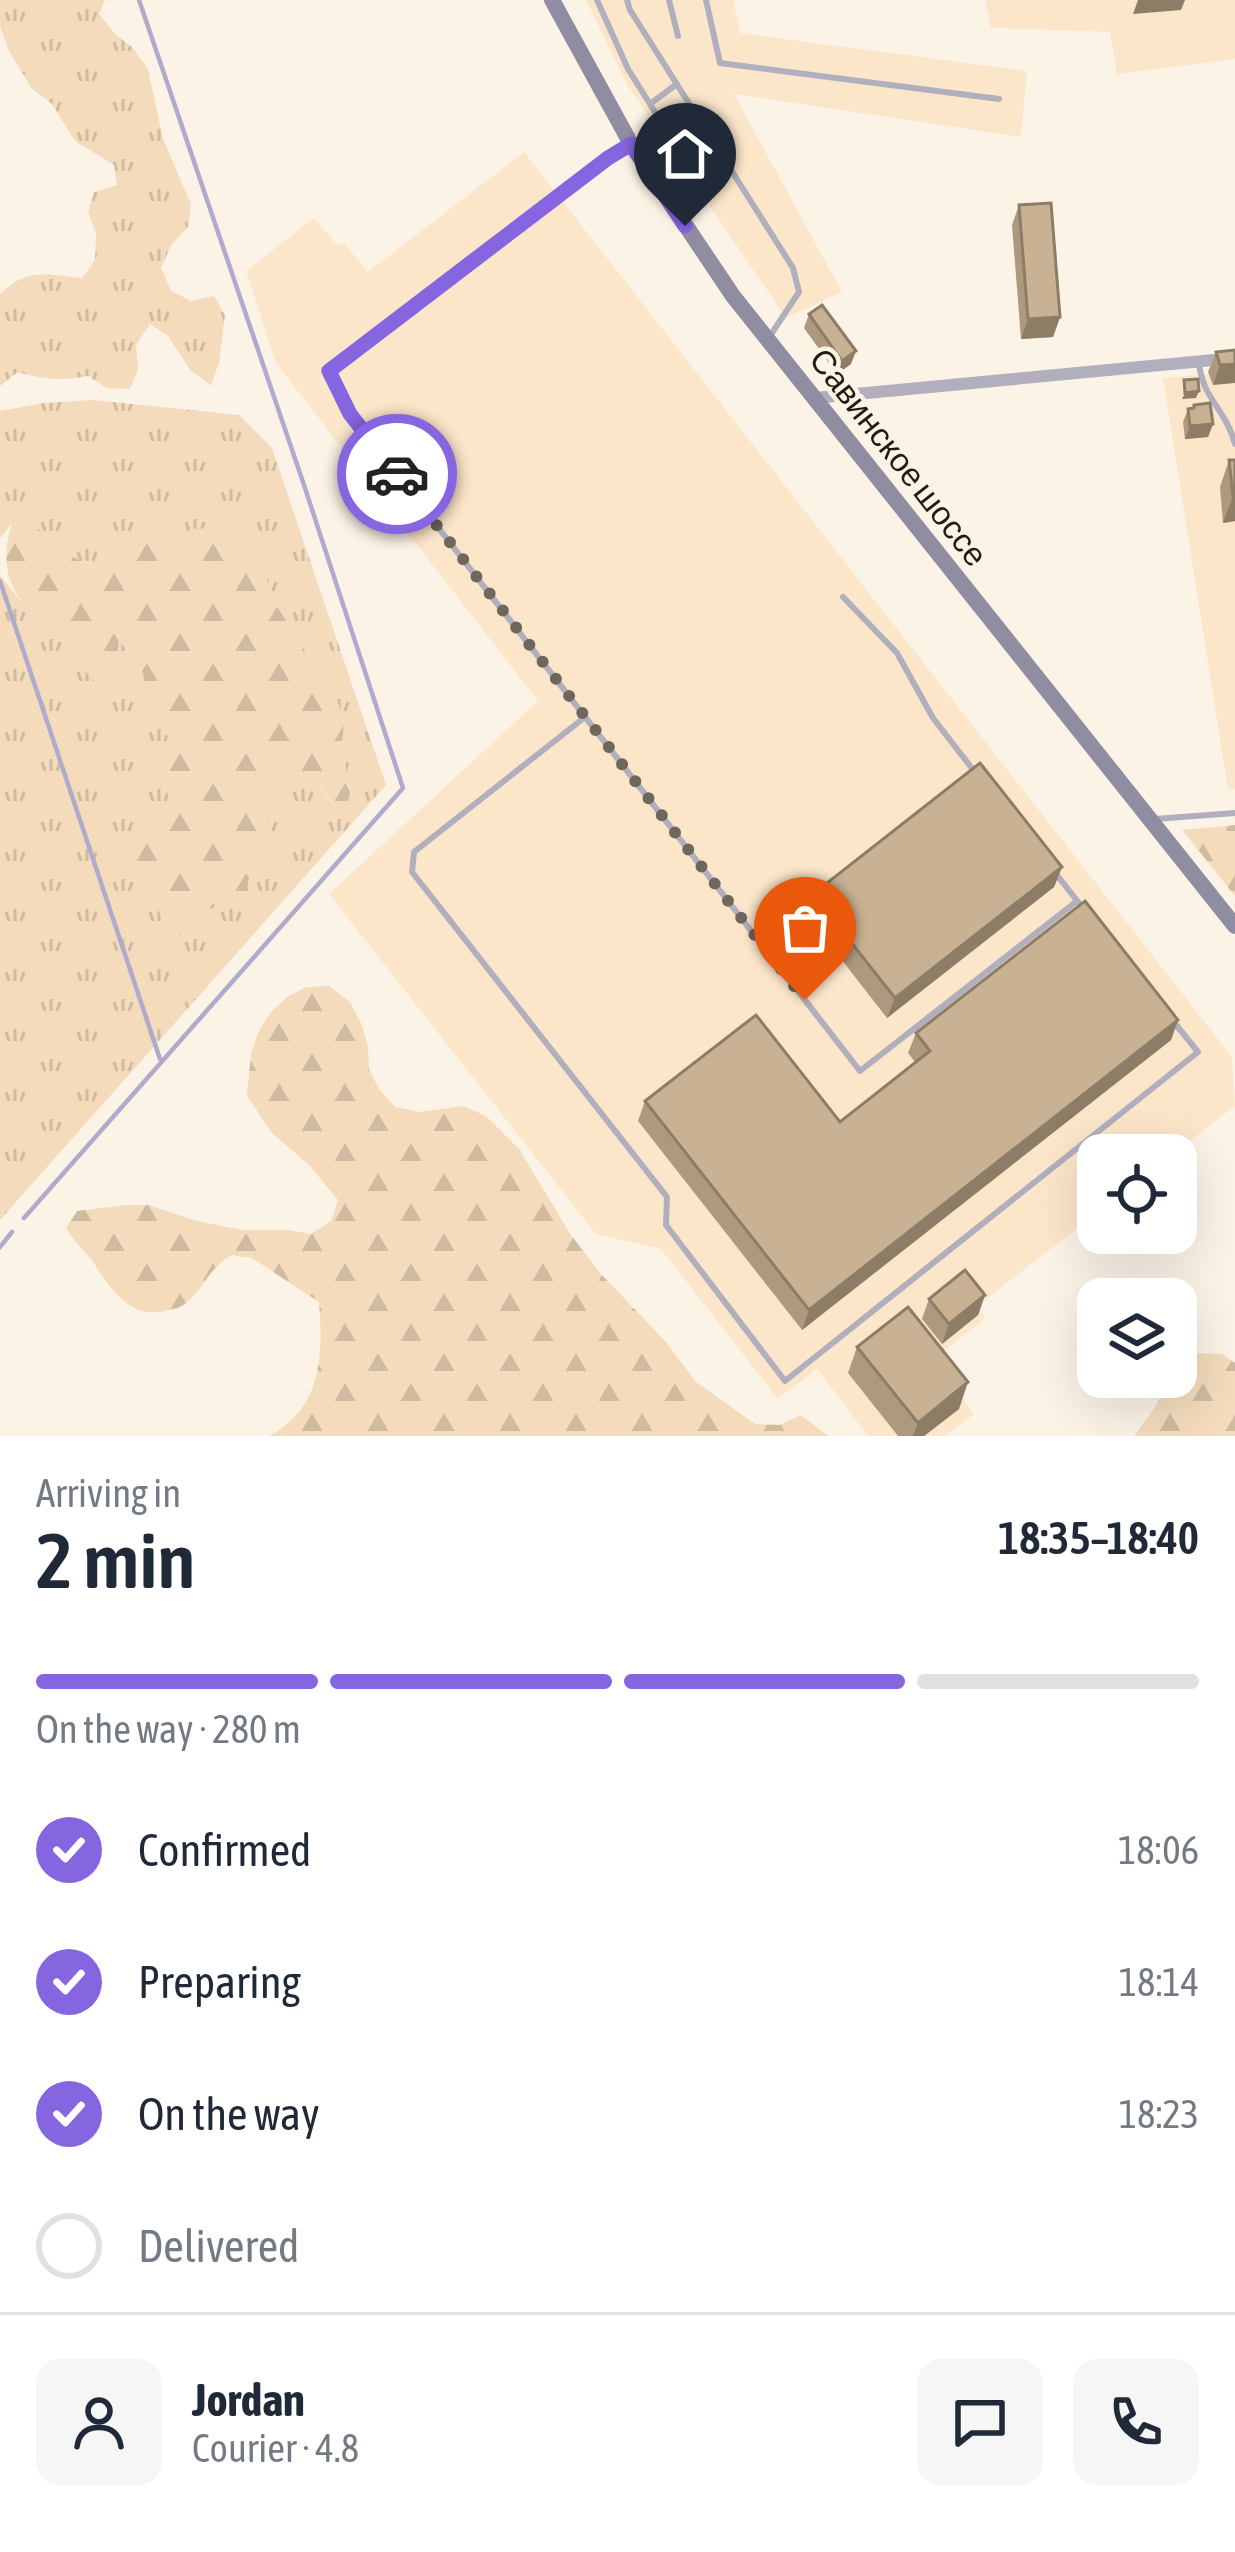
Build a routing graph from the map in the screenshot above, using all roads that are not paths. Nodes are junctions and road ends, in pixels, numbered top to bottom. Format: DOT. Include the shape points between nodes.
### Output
graph roads {
  1 [pos="552,0"];
  2 [pos="597,0"];
  3 [pos="627,0"];
  4 [pos="669,0"];
  5 [pos="706,0"];
  6 [pos="678,36"];
  7 [pos="677,85"];
  8 [pos="999,99"];
  9 [pos="650,104"];
  10 [pos="631,144"];
  11 [pos="767,339"];
  12 [pos="1235,358"];
  13 [pos="1198,362"];
  14 [pos="814,398"];
  15 [pos="1235,443"];
  16 [pos="843,598"];
  17 [pos="585,717"];
  18 [pos="976,772"];
  19 [pos="1235,813"];
  20 [pos="1149,820"];
  21 [pos="1048,864"];
  22 [pos="1077,901"];
  23 [pos="1090,918"];
  24 [pos="1235,926"];
  25 [pos="1171,1018"];
  1 -- 10 [label="street, Савинское шоссе"];
  2 -- 9 [label="lane"];
  3 -- 7 [label="lane"];
  4 -- 6 [label="lane"];
  5 -- 8 [label="lane" via="720,63"];
  7 -- 9 [label="lane"];
  7 -- 11 [label="lane" via="793,268 799,292"];
  9 -- 10 [label="lane" via="664,129"];
  10 -- 11 [label="street, Савинское шоссе"];
  10 -- 17 [label="lane" via="329,371 350,414"];
  11 -- 14 [label="street, Савинское шоссе"];
  12 -- 13 [label="street"];
  13 -- 14 [label="street"];
  13 -- 15 [label="lane" via="1203,388"];
  14 -- 20 [label="street, Савинское шоссе"];
  16 -- 18 [label="lane" via="897,653"];
  17 -- 22 [label="lane" via="860,1071"];
  17 -- 25 [label="lane" via="414,852 412,872 668,1197 666,1225 785,1381 1198,1052"];
  19 -- 20 [label="lane"];
  20 -- 24 [label="street, Савинское шоссе"];
  21 -- 22 [label="lane"];
  22 -- 23 [label="lane"];
}
